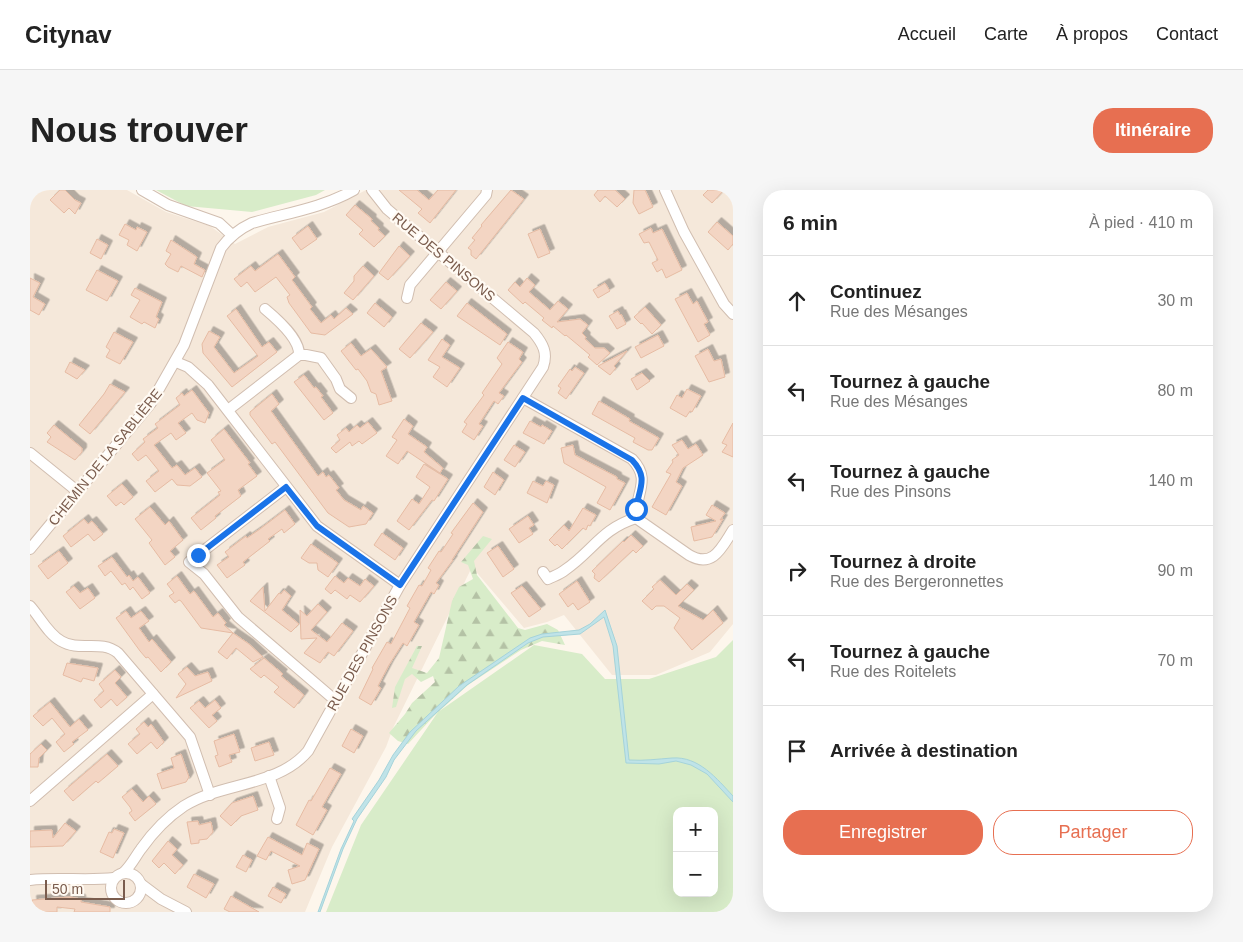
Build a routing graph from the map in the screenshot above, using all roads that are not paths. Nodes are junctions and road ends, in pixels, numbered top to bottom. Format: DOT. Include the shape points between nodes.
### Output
graph roads {
  1 [pos="142,190"];
  2 [pos="354,190"];
  3 [pos="372,190"];
  4 [pos="487,190"];
  5 [pos="665,190"];
  6 [pos="232,235"];
  7 [pos="438,252"];
  8 [pos="407,298"];
  9 [pos="265,309"];
  10 [pos="733,314"];
  11 [pos="298,356"];
  12 [pos="176,362"];
  13 [pos="351,398"];
  14 [pos="523,398"];
  15 [pos="228,410"];
  16 [pos="30,453"];
  17 [pos="286,487"];
  18 [pos="77,491"];
  19 [pos="636,518"];
  20 [pos="733,530"];
  21 [pos="30,549"];
  22 [pos="543,572"];
  23 [pos="400,585"];
  24 [pos="30,606"];
  25 [pos="153,694"];
  26 [pos="336,701"];
  27 [pos="269,776"];
  28 [pos="210,795"];
  29 [pos="30,801"];
  30 [pos="277,819"];
  31 [pos="134,860"];
  32 [pos="119,876"];
  33 [pos="30,880"];
  34 [pos="92,880"];
  35 [pos="138,880"];
  36 [pos="111,891"];
  37 [pos="139,897"];
  38 [pos="161,899"];
  39 [pos="117,901"];
  40 [pos="126,908"];
  41 [pos="118,912"];
  42 [pos="186,912"];
  1 -- 6 [label="street" via="182,211 219,223"];
  2 -- 6 [label="street, CHEMIN DE LA SABLIÈRE" via="316,207 252,223"];
  3 -- 7 [label="street, RUE DES PINSONS" via="387,209"];
  4 -- 7 [label="street"];
  5 -- 10 [label="street" via="684,232 724,304"];
  6 -- 12 [label="street, CHEMIN DE LA SABLIÈRE" via="221,248"];
  7 -- 8 [label="street" via="410,285"];
  7 -- 14 [label="street, RUE DES PINSONS" via="542,342 546,359 544,367"];
  9 -- 11 [label="street" via="279,320 298,345"];
  11 -- 13 [label="street" via="321,358 340,389"];
  11 -- 15 [label="street"];
  12 -- 15 [label="street" via="208,385"];
  12 -- 18 [label="street, CHEMIN DE LA SABLIÈRE" via="151,403"];
  14 -- 19 [label="street" via="639,467 642,483"];
  14 -- 23 [label="street, RUE DES PINSONS"];
  15 -- 17 [label="street"];
  16 -- 18 [label="street"];
  17 -- 23 [label="street" via="317,526"];
  17 -- 26 [label="street" via="188,562 204,574 238,617"];
  18 -- 21 [label="street, CHEMIN DE LA SABLIÈRE"];
  19 -- 20 [label="street" via="695,559 715,556"];
  19 -- 22 [label="street" via="606,533 565,571 548,579"];
  23 -- 26 [label="street, RUE DES PINSONS"];
  24 -- 25 [label="street" via="61,641 77,646 112,648"];
  25 -- 28 [label="street" via="190,738"];
  25 -- 29 [label="street"];
  26 -- 27 [label="street, RUE DES PINSONS" via="302,759 292,767"];
  27 -- 28 [label="street, RUE DES PINSONS"];
  27 -- 30 [label="street" via="280,808"];
  28 -- 31 [label="street, RUE DES PINSONS" via="185,806 160,824"];
  31 -- 32 [label="street, RUE DES PINSONS"];
  31 -- 35 [label="street"];
  32 -- 34 [label="street"];
  32 -- 35 [label="street"];
  32 -- 36 [label="street" via="112,882"];
  33 -- 34 [label="street"];
  34 -- 36 [label="street"];
  35 -- 37 [label="street"];
  35 -- 38 [label="street"];
  36 -- 39 [label="street"];
  37 -- 38 [label="street"];
  37 -- 40 [label="street"];
  38 -- 42 [label="street"];
  39 -- 40 [label="street"];
  39 -- 41 [label="street"];
}
